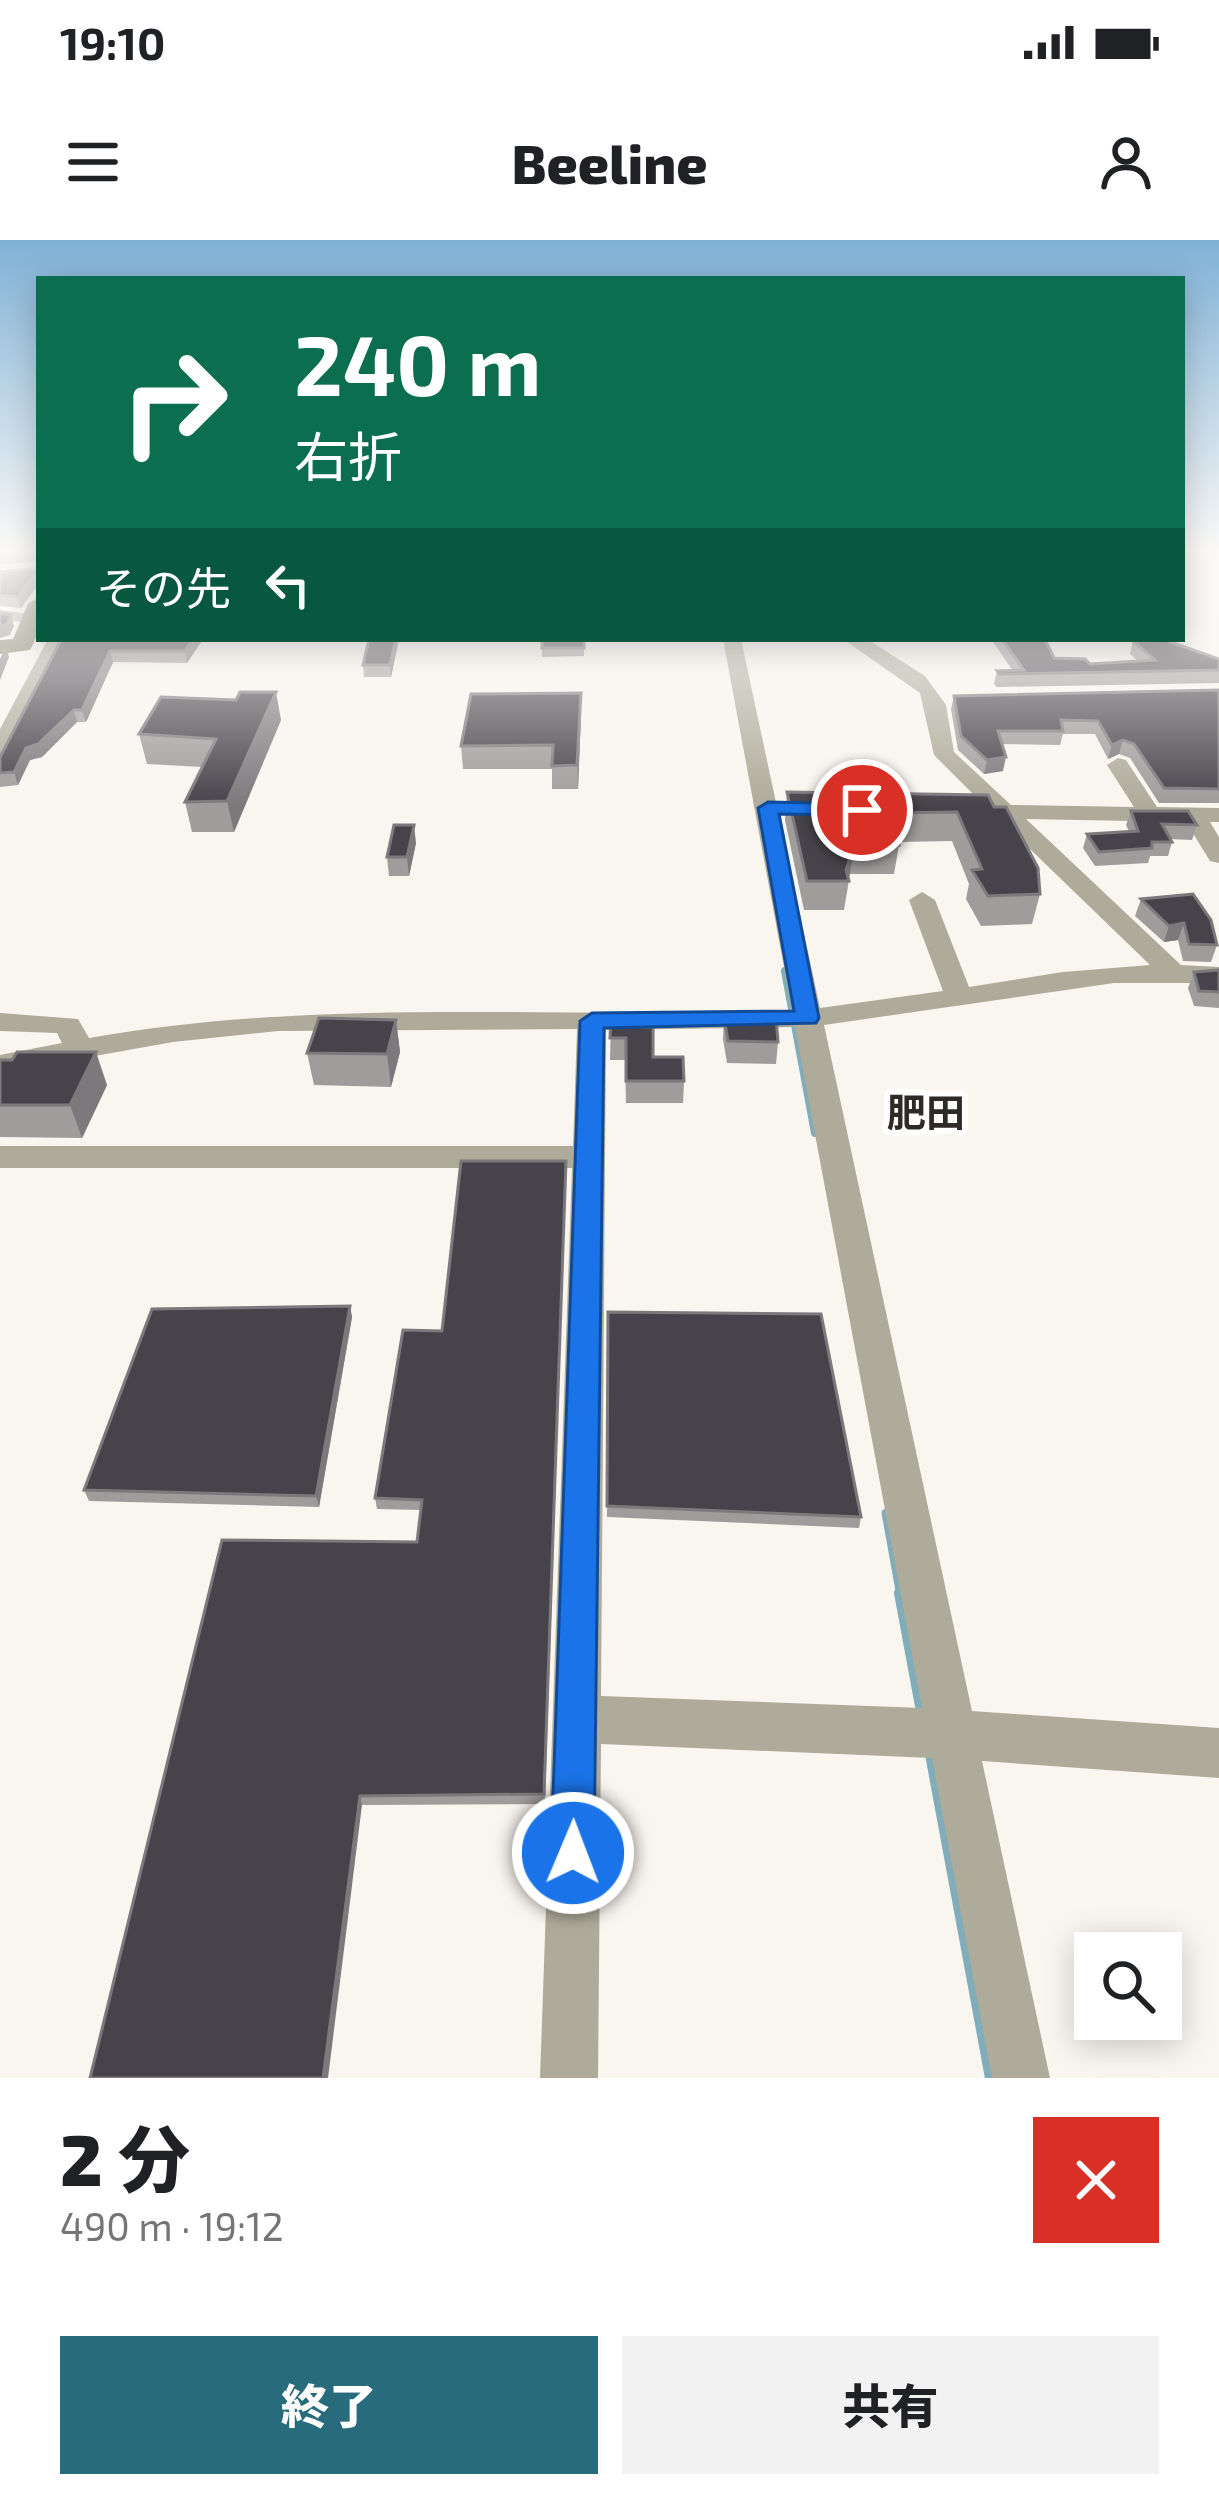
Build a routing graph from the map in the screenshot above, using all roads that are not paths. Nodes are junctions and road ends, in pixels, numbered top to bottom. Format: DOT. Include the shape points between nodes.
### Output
graph roads {
  1 [pos="54,642"];
  2 [pos="64,642"];
  3 [pos="733,642"];
  4 [pos="859,642"];
  5 [pos="902,642"];
  6 [pos="11,646"];
  7 [pos="883,653"];
  8 [pos="11,701"];
  9 [pos="0,749"];
  10 [pos="1118,764"];
  11 [pos="956,811"];
  12 [pos="1003,812"];
  13 [pos="1150,814"];
  14 [pos="1206,814"];
  15 [pos="1219,856"];
  16 [pos="922,900"];
  17 [pos="1171,970"];
  18 [pos="1219,975"];
  19 [pos="959,997"];
  20 [pos="796,1018"];
  21 [pos="592,1021"];
  22 [pos="0,1022"];
  23 [pos="80,1049"];
  24 [pos="0,1064"];
  25 [pos="0,1157"];
  26 [pos="588,1157"];
  27 [pos="575,1719"];
  28 [pos="935,1734"];
  29 [pos="1219,1753"];
  30 [pos="569,2078"];
  31 [pos="1022,2078"];
  1 -- 6 [label="street"];
  2 -- 8 [label="street"];
  3 -- 20 [label="street" via="780,808"];
  4 -- 7 [label="street"];
  5 -- 7 [label="street"];
  7 -- 12 [label="street" via="944,699 940,749"];
  8 -- 9 [label="street"];
  10 -- 13 [label="street"];
  11 -- 12 [label="street"];
  12 -- 13 [label="street"];
  12 -- 17 [label="street"];
  13 -- 14 [label="street"];
  14 -- 15 [label="street"];
  16 -- 19 [label="street"];
  17 -- 18 [label="street"];
  17 -- 19 [label="street" via="1100,972"];
  19 -- 20 [label="street"];
  20 -- 21 [label="street"];
  20 -- 28 [label="street"];
  21 -- 23 [label="street" via="279,1022"];
  21 -- 26 [label="street"];
  22 -- 23 [label="street" via="68,1024"];
  23 -- 24 [label="street"];
  25 -- 26 [label="street"];
  26 -- 27 [label="street"];
  27 -- 28 [label="street"];
  27 -- 30 [label="street"];
  28 -- 29 [label="street"];
  28 -- 31 [label="street"];
}
